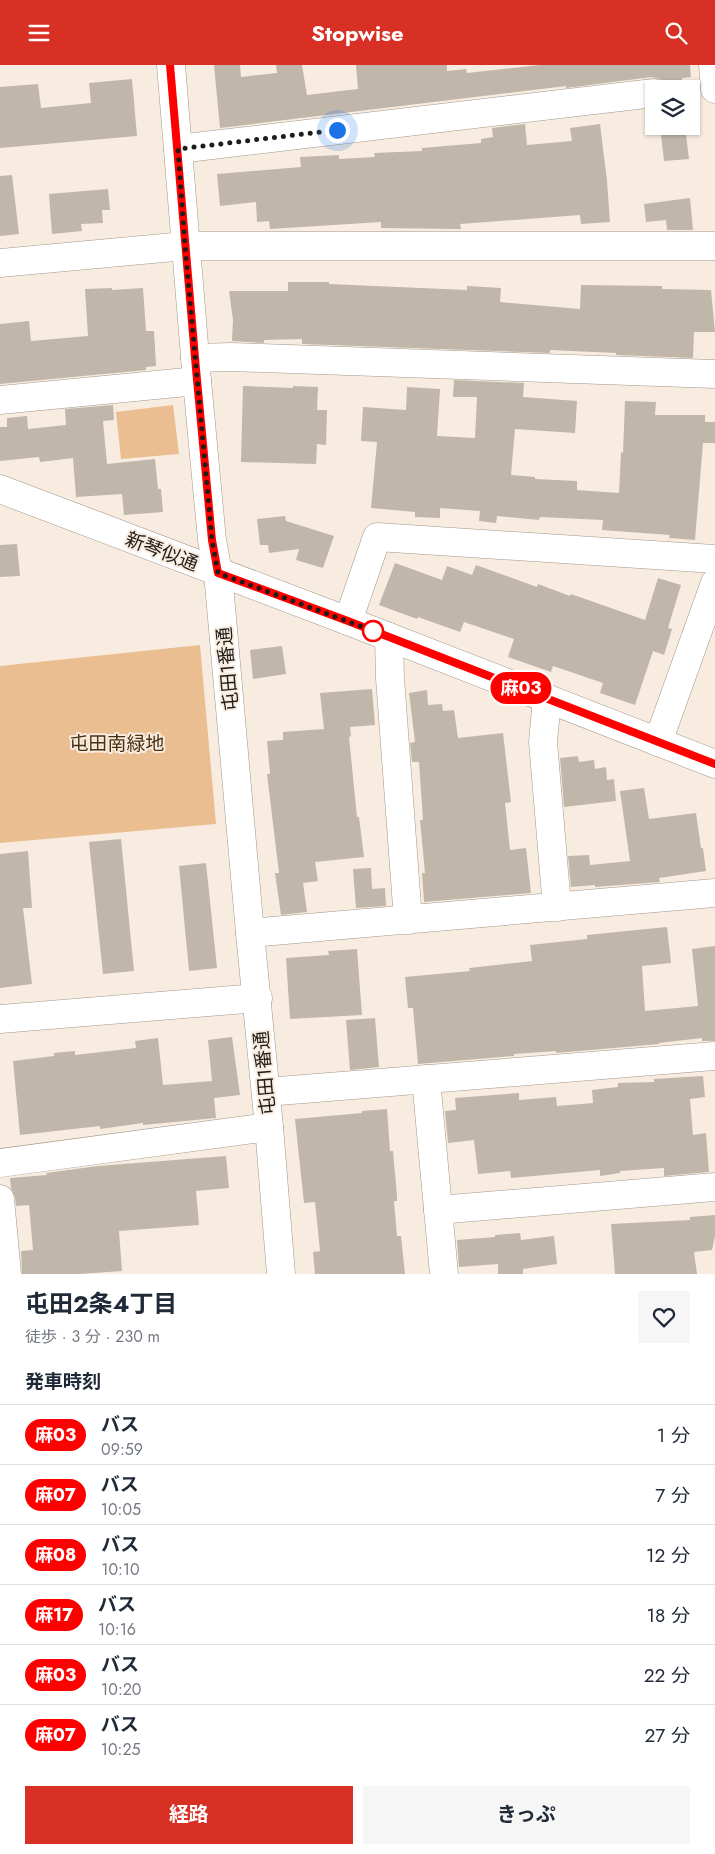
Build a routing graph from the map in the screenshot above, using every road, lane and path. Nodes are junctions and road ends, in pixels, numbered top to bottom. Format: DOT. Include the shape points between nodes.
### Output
graph roads {
  1 [pos="170,65"];
  2 [pos="713,65"];
  3 [pos="715,87"];
  4 [pos="700,88"];
  5 [pos="645,94"];
  6 [pos="178,149"];
  7 [pos="185,246"];
  8 [pos="715,246"];
  9 [pos="0,263"];
  10 [pos="196,369"];
  11 [pos="715,374"];
  12 [pos="0,400"];
  13 [pos="0,489"];
  14 [pos="715,559"];
  15 [pos="218,573"];
  16 [pos="715,583"];
  17 [pos="348,621"];
  18 [pos="389,637"];
  19 [pos="547,699"];
  20 [pos="658,742"];
  21 [pos="715,764"];
  22 [pos="715,893"];
  23 [pos="557,907"];
  24 [pos="408,920"];
  25 [pos="250,933"];
  26 [pos="258,998"];
  27 [pos="0,1019"];
  28 [pos="715,1056"];
  29 [pos="426,1079"];
  30 [pos="266,1092"];
  31 [pos="270,1127"];
  32 [pos="0,1163"];
  33 [pos="715,1187"];
  34 [pos="0,1199"];
  35 [pos="438,1209"];
  36 [pos="4,1273"];
  37 [pos="281,1274"];
  38 [pos="444,1274"];
  1 -- 6 [label="street, 屯田1番通"];
  2 -- 3 [label="street"];
  3 -- 4 [label="street"];
  5 -- 6 [label="street"];
  6 -- 7 [label="street, 屯田1番通"];
  7 -- 8 [label="street"];
  7 -- 9 [label="street"];
  7 -- 10 [label="street, 屯田1番通"];
  10 -- 11 [label="street" via="241,357"];
  10 -- 12 [label="street"];
  10 -- 15 [label="street, 屯田1番通"];
  13 -- 15 [label="street, 新琴似通"];
  14 -- 17 [label="street" via="377,537"];
  15 -- 17 [label="street, 新琴似通"];
  15 -- 25 [label="street, 屯田1番通"];
  16 -- 20 [label="street"];
  17 -- 18 [label="street, 新琴似通"];
  18 -- 19 [label="street, 新琴似通"];
  18 -- 24 [label="street"];
  19 -- 20 [label="street, 新琴似通"];
  19 -- 23 [label="street" via="543,742"];
  20 -- 21 [label="street, 新琴似通"];
  22 -- 23 [label="street"];
  23 -- 24 [label="street"];
  24 -- 25 [label="street"];
  25 -- 26 [label="street, 屯田1番通"];
  26 -- 27 [label="street"];
  26 -- 30 [label="street, 屯田1番通"];
  28 -- 29 [label="street"];
  29 -- 30 [label="street"];
  29 -- 35 [label="street"];
  30 -- 31 [label="street, 屯田1番通"];
  31 -- 32 [label="street"];
  31 -- 37 [label="street, 屯田1番通"];
  33 -- 35 [label="street"];
  34 -- 36 [label="street"];
  35 -- 38 [label="street"];
}
